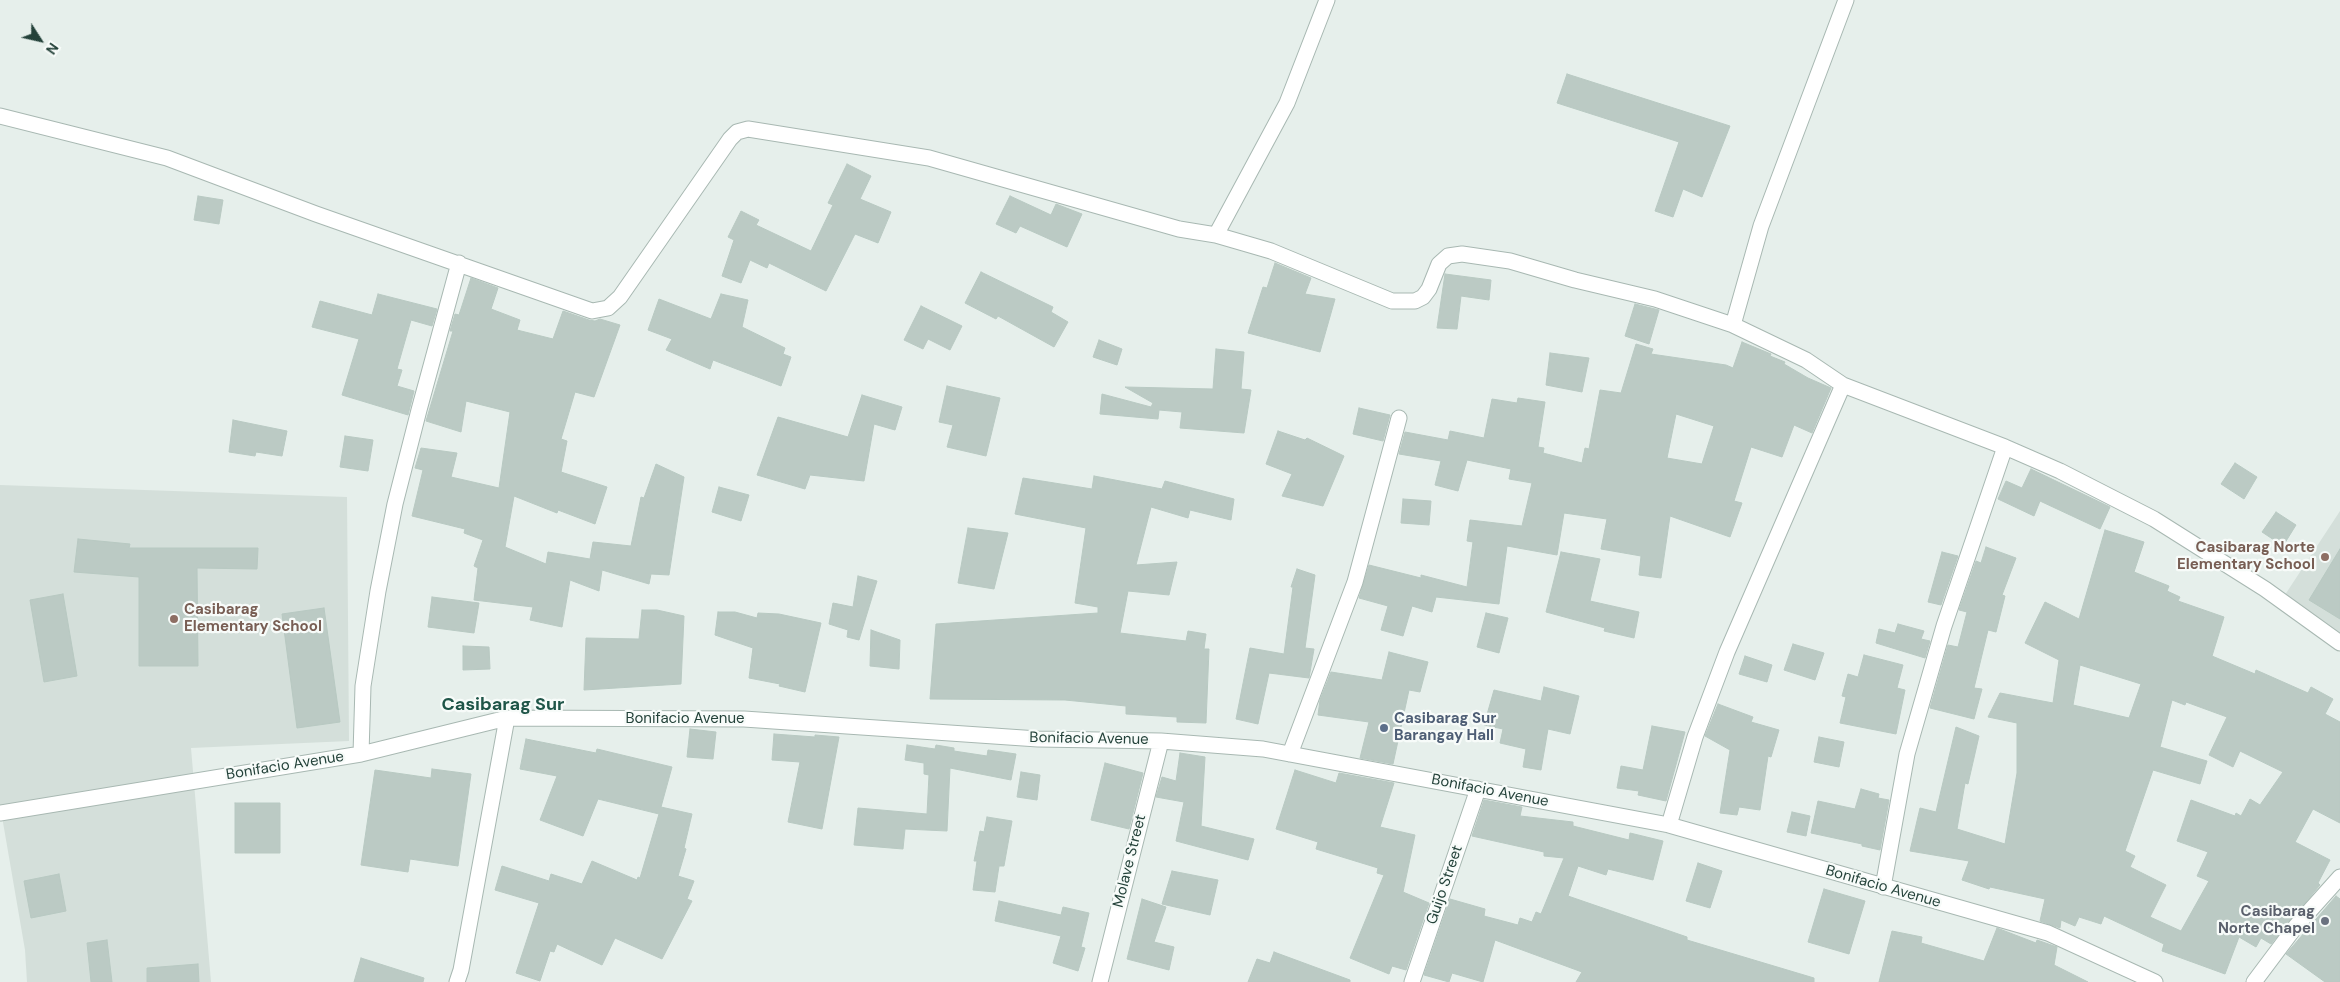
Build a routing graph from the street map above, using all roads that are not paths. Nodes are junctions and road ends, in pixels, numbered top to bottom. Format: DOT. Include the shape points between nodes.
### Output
graph roads {
  1 [pos="1327,0"];
  2 [pos="1846,0"];
  3 [pos="0,116"];
  4 [pos="1216,235"];
  5 [pos="459,263"];
  6 [pos="1733,325"];
  7 [pos="1843,385"];
  8 [pos="1399,418"];
  9 [pos="2005,447"];
  10 [pos="2340,643"];
  11 [pos="507,718"];
  12 [pos="1161,741"];
  13 [pos="361,754"];
  14 [pos="1290,754"];
  15 [pos="1478,789"];
  16 [pos="0,813"];
  17 [pos="1669,825"];
  18 [pos="2340,877"];
  19 [pos="1883,887"];
  20 [pos="457,982"];
  21 [pos="1100,982"];
  22 [pos="1412,982"];
  23 [pos="2155,982"];
  24 [pos="2254,982"];
  1 -- 4 [label="street" via="1287,103"];
  2 -- 6 [label="street" via="1761,226"];
  3 -- 5 [label="street" via="167,158"];
  4 -- 5 [label="street" via="1179,229 929,158 748,129 737,132 730,139 620,297 608,308 592,310"];
  4 -- 6 [label="street" via="1271,251 1392,301 1415,301 1423,297 1439,264 1448,256 1462,254 1510,261 1655,299"];
  5 -- 13 [label="street" via="395,504 363,686"];
  6 -- 7 [label="street" via="1806,360"];
  7 -- 9 [label="street"];
  7 -- 17 [label="street" via="1727,652 1695,737"];
  8 -- 14 [label="street" via="1355,582"];
  9 -- 10 [label="street" via="2154,519 2265,589"];
  9 -- 19 [label="street" via="1944,626 1907,754"];
  11 -- 12 [label="street, Bonifacio Avenue" via="744,719 1038,739"];
  11 -- 13 [label="street, Bonifacio Avenue"];
  11 -- 20 [label="street"];
  12 -- 14 [label="street, Bonifacio Avenue"];
  12 -- 21 [label="street, Molave Street"];
  13 -- 16 [label="street, Bonifacio Avenue"];
  14 -- 15 [label="street, Bonifacio Avenue"];
  15 -- 17 [label="street, Bonifacio Avenue"];
  15 -- 22 [label="street, Guijo Street"];
  17 -- 19 [label="street, Bonifacio Avenue"];
  18 -- 24 [label="street" via="2296,926"];
  19 -- 23 [label="street, Bonifacio Avenue" via="2048,933"];
}
